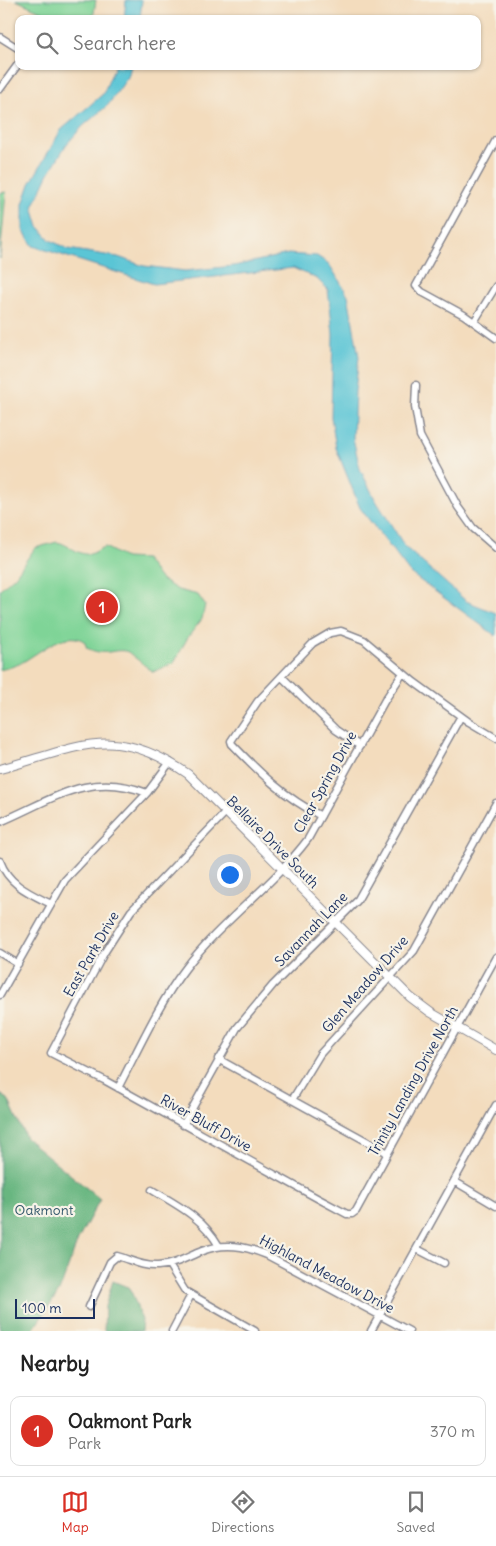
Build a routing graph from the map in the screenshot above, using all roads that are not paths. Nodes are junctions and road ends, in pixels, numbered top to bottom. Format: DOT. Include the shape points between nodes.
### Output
graph roads {
  1 [pos="0,37"];
  2 [pos="15,46"];
  3 [pos="15,68"];
  4 [pos="0,89"];
  5 [pos="496,140"];
  6 [pos="496,286"];
  7 [pos="474,322"];
  8 [pos="496,338"];
  9 [pos="416,385"];
  10 [pos="496,548"];
  11 [pos="403,673"];
  12 [pos="282,677"];
  13 [pos="461,716"];
  14 [pos="496,738"];
  15 [pos="360,746"];
  16 [pos="170,762"];
  17 [pos="0,770"];
  18 [pos="147,793"];
  19 [pos="496,803"];
  20 [pos="226,812"];
  21 [pos="321,816"];
  22 [pos="0,822"];
  23 [pos="0,861"];
  24 [pos="283,868"];
  25 [pos="50,904"];
  26 [pos="336,924"];
  27 [pos="0,953"];
  28 [pos="496,956"];
  29 [pos="18,964"];
  30 [pos="390,979"];
  31 [pos="0,995"];
  32 [pos="458,1028"];
  33 [pos="496,1050"];
  34 [pos="51,1053"];
  35 [pos="218,1059"];
  36 [pos="118,1088"];
  37 [pos="292,1100"];
  38 [pos="496,1105"];
  39 [pos="183,1125"];
  40 [pos="388,1153"];
  41 [pos="454,1181"];
  42 [pos="152,1190"];
  43 [pos="496,1206"];
  44 [pos="350,1214"];
  45 [pos="218,1246"];
  46 [pos="417,1249"];
  47 [pos="444,1263"];
  48 [pos="169,1265"];
  49 [pos="191,1295"];
  50 [pos="89,1307"];
  51 [pos="379,1315"];
  52 [pos="172,1331"];
  53 [pos="255,1331"];
  54 [pos="371,1331"];
  55 [pos="409,1331"];
  1 -- 2 [label="street"];
  3 -- 4 [label="street"];
  5 -- 7 [label="street" via="416,286"];
  6 -- 7 [label="street"];
  7 -- 8 [label="street"];
  9 -- 10 [label="street" via="415,407 420,436 458,507 473,528"];
  11 -- 12 [label="street" via="364,640 341,631 330,633 314,643"];
  11 -- 13 [label="street"];
  11 -- 15 [label="street, Clear Spring Drive"];
  12 -- 15 [label="street" via="336,730"];
  12 -- 21 [label="street" via="258,701 232,739 232,744 286,796"];
  13 -- 14 [label="street"];
  13 -- 26 [label="street, Savannah Lane" via="372,877 352,908"];
  15 -- 21 [label="street, Clear Spring Drive"];
  16 -- 17 [label="street, Bellaire Drive South" via="140,748 102,742 79,745"];
  16 -- 18 [label="street"];
  16 -- 20 [label="street, Bellaire Drive South" via="188,774"];
  18 -- 22 [label="street" via="116,783 82,786"];
  18 -- 25 [label="street" via="72,870"];
  19 -- 30 [label="street, Glen Meadow Drive" via="414,951"];
  20 -- 24 [label="street, Bellaire Drive South"];
  20 -- 34 [label="street, East Park Drive" via="131,911 104,953"];
  21 -- 24 [label="street, Clear Spring Drive" via="308,840"];
  23 -- 25 [label="street" via="13,882"];
  24 -- 26 [label="street, Bellaire Drive South"];
  24 -- 36 [label="street, Clear Spring Drive" via="185,968"];
  25 -- 29 [label="street"];
  26 -- 30 [label="street, Bellaire Drive South"];
  26 -- 35 [label="street, Savannah Lane" via="261,998"];
  27 -- 29 [label="street"];
  28 -- 32 [label="street, Trinity Landing Drive North"];
  29 -- 31 [label="street"];
  30 -- 32 [label="street, Bellaire Drive South" via="417,1002"];
  30 -- 37 [label="street, Glen Meadow Drive" via="320,1054"];
  32 -- 33 [label="street, Bellaire Drive South"];
  32 -- 40 [label="street, Trinity Landing Drive North"];
  34 -- 36 [label="street, River Bluff Drive"];
  35 -- 37 [label="street"];
  35 -- 39 [label="street, Savannah Lane"];
  36 -- 39 [label="street, River Bluff Drive"];
  37 -- 40 [label="street"];
  38 -- 41 [label="street"];
  39 -- 44 [label="street, River Bluff Drive"];
  40 -- 44 [label="street, Trinity Landing Drive North" via="356,1212"];
  41 -- 43 [label="street"];
  41 -- 46 [label="street"];
  42 -- 45 [label="street" via="204,1223"];
  45 -- 48 [label="street, Highland Meadow Drive"];
  45 -- 51 [label="street, Highland Meadow Drive" via="242,1246 267,1255"];
  46 -- 47 [label="street"];
  46 -- 51 [label="street"];
  48 -- 49 [label="street" via="181,1287"];
  48 -- 50 [label="street, Highland Meadow Drive" via="145,1265 117,1256 110,1262"];
  49 -- 52 [label="street"];
  49 -- 53 [label="street"];
  51 -- 54 [label="street"];
  51 -- 55 [label="street, Highland Meadow Drive"];
}
